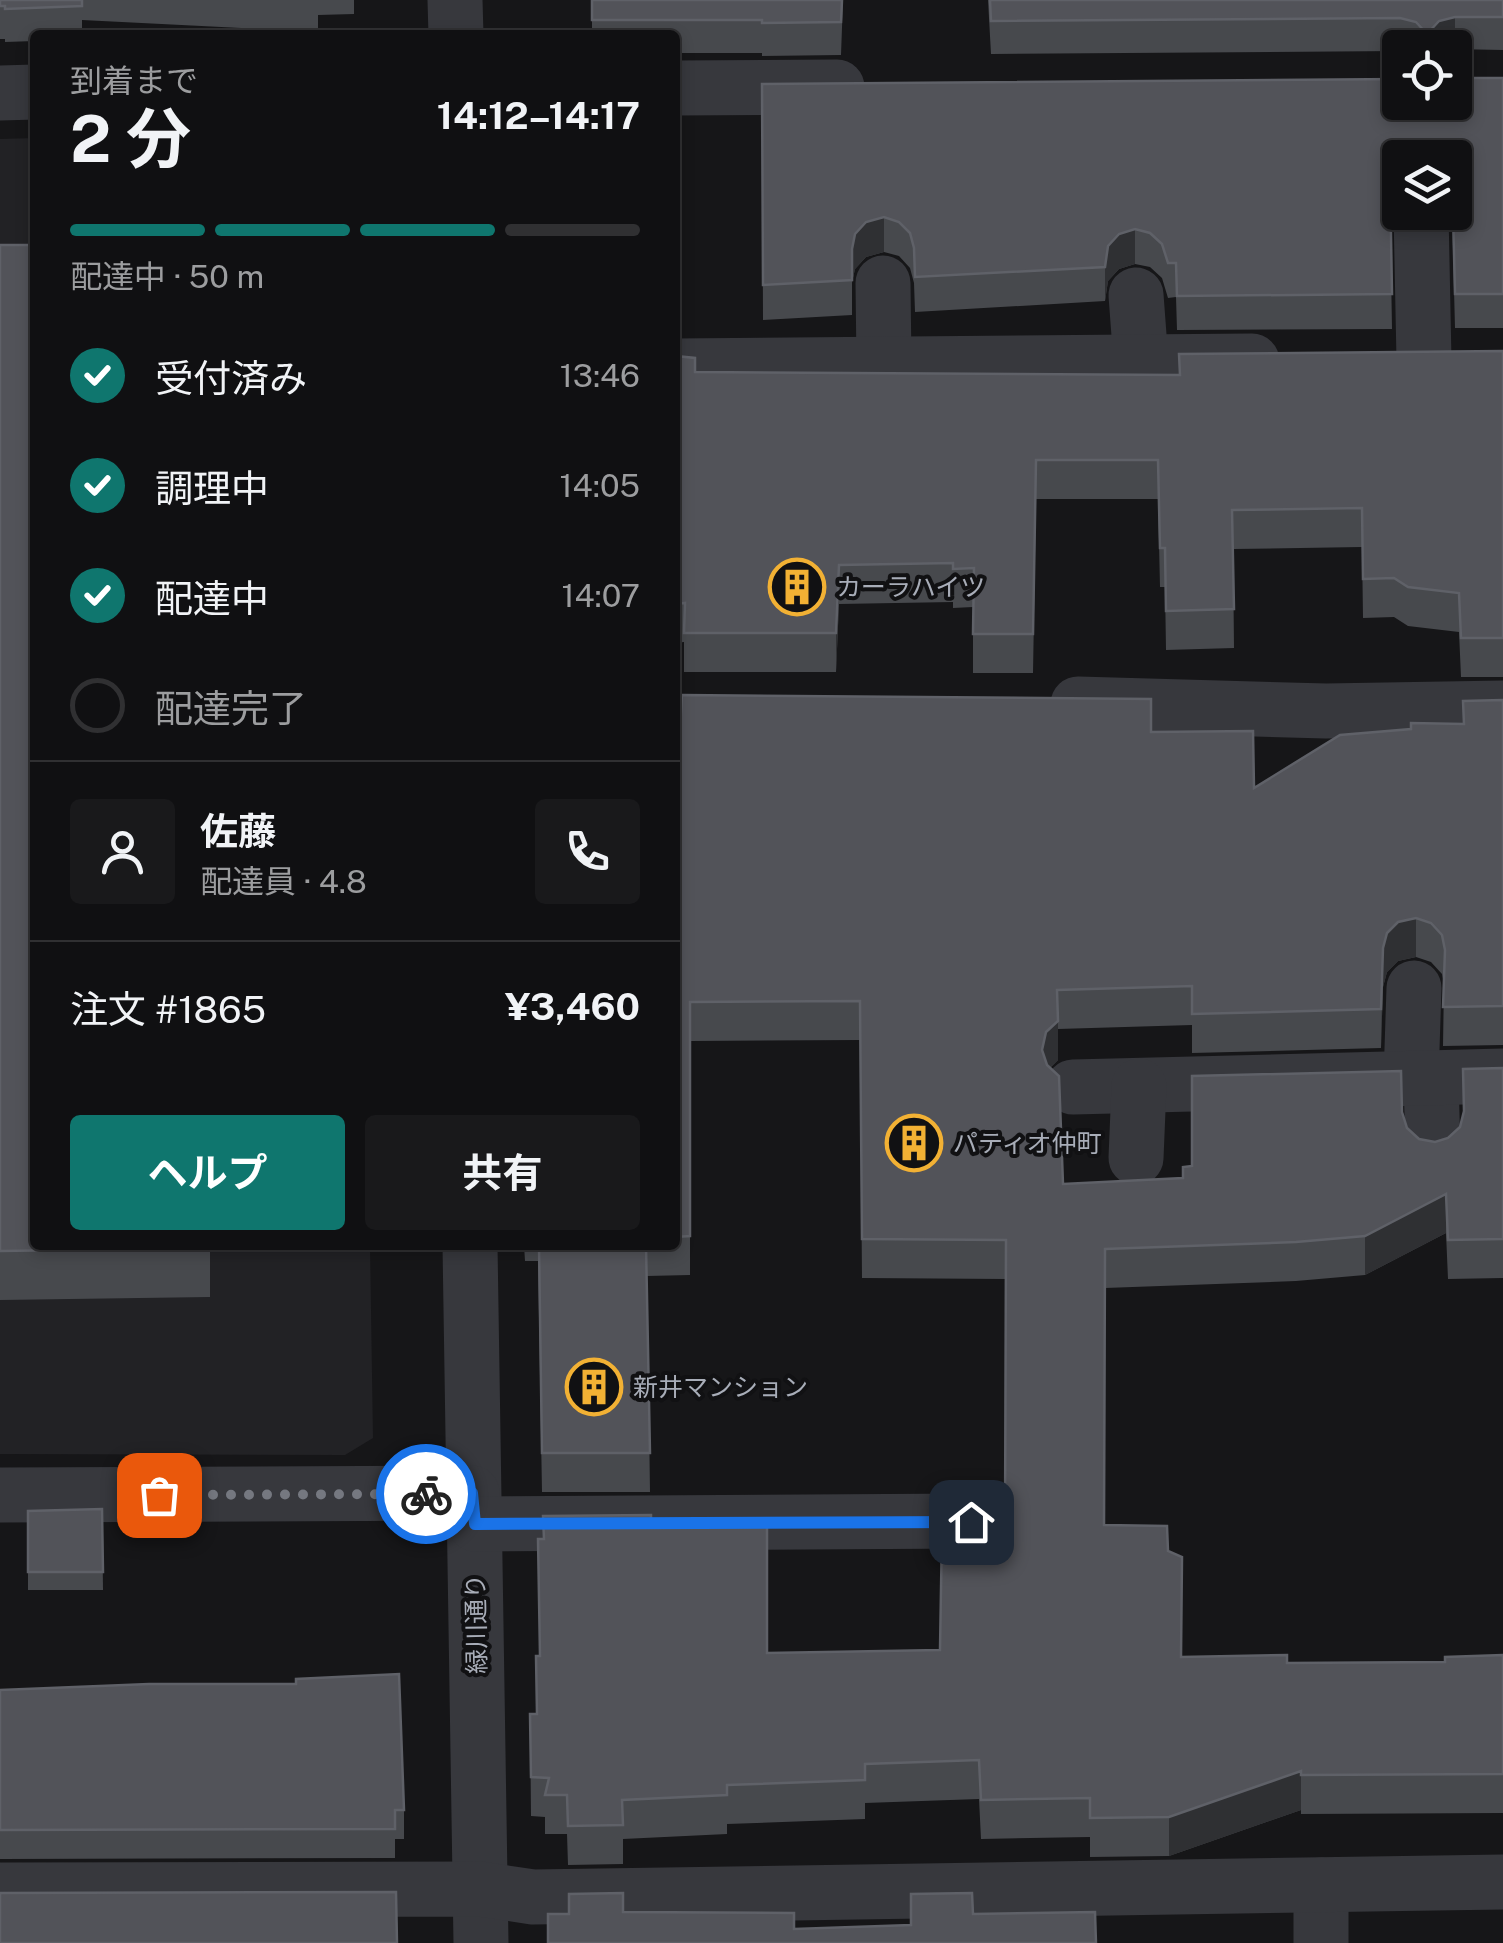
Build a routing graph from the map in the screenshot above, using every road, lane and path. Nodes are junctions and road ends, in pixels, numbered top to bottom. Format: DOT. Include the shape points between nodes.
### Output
graph roads {
  1 [pos="454,0"];
  2 [pos="456,30"];
  3 [pos="890,86"];
  4 [pos="680,88"];
  5 [pos="30,92"];
  6 [pos="0,93"];
  7 [pos="1424,230"];
  8 [pos="883,283"];
  9 [pos="1136,295"];
  10 [pos="1368,360"];
  11 [pos="1292,361"];
  12 [pos="1140,362"];
  13 [pos="884,364"];
  14 [pos="680,366"];
  15 [pos="1023,704"];
  16 [pos="1503,708"];
  17 [pos="1414,988"];
  18 [pos="1503,1076"];
  19 [pos="1421,1079"];
  20 [pos="1139,1086"];
  21 [pos="1073,1087"];
  22 [pos="1433,1150"];
  23 [pos="1136,1158"];
  24 [pos="470,1250"];
  25 [pos="0,1496"];
  26 [pos="474,1509"];
  27 [pos="971,1522"];
  28 [pos="1503,1882"];
  29 [pos="1321,1885"];
  30 [pos="480,1889"];
  31 [pos="0,1890"];
  32 [pos="481,1943"];
  33 [pos="1321,1943"];
  1 -- 2 [label="street"];
  3 -- 4 [label="street"];
  5 -- 6 [label="street"];
  7 -- 10 [label="street" via="1444,360"];
  8 -- 13 [label="street"];
  9 -- 12 [label="street"];
  11 -- 12 [label="street"];
  12 -- 13 [label="street"];
  13 -- 14 [label="street"];
  15 -- 16 [label="street"];
  17 -- 19 [label="street"];
  18 -- 19 [label="street"];
  19 -- 20 [label="street"];
  19 -- 22 [label="street"];
  20 -- 21 [label="street"];
  20 -- 23 [label="street"];
  24 -- 26 [label="street, 緑川通り"];
  25 -- 26 [label="street"];
  26 -- 27 [label="street"];
  26 -- 30 [label="street, 緑川通り"];
  28 -- 29 [label="street"];
  29 -- 30 [label="street" via="533,1897"];
  29 -- 33 [label="street"];
  30 -- 31 [label="street"];
  30 -- 32 [label="street, 緑川通り"];
}
